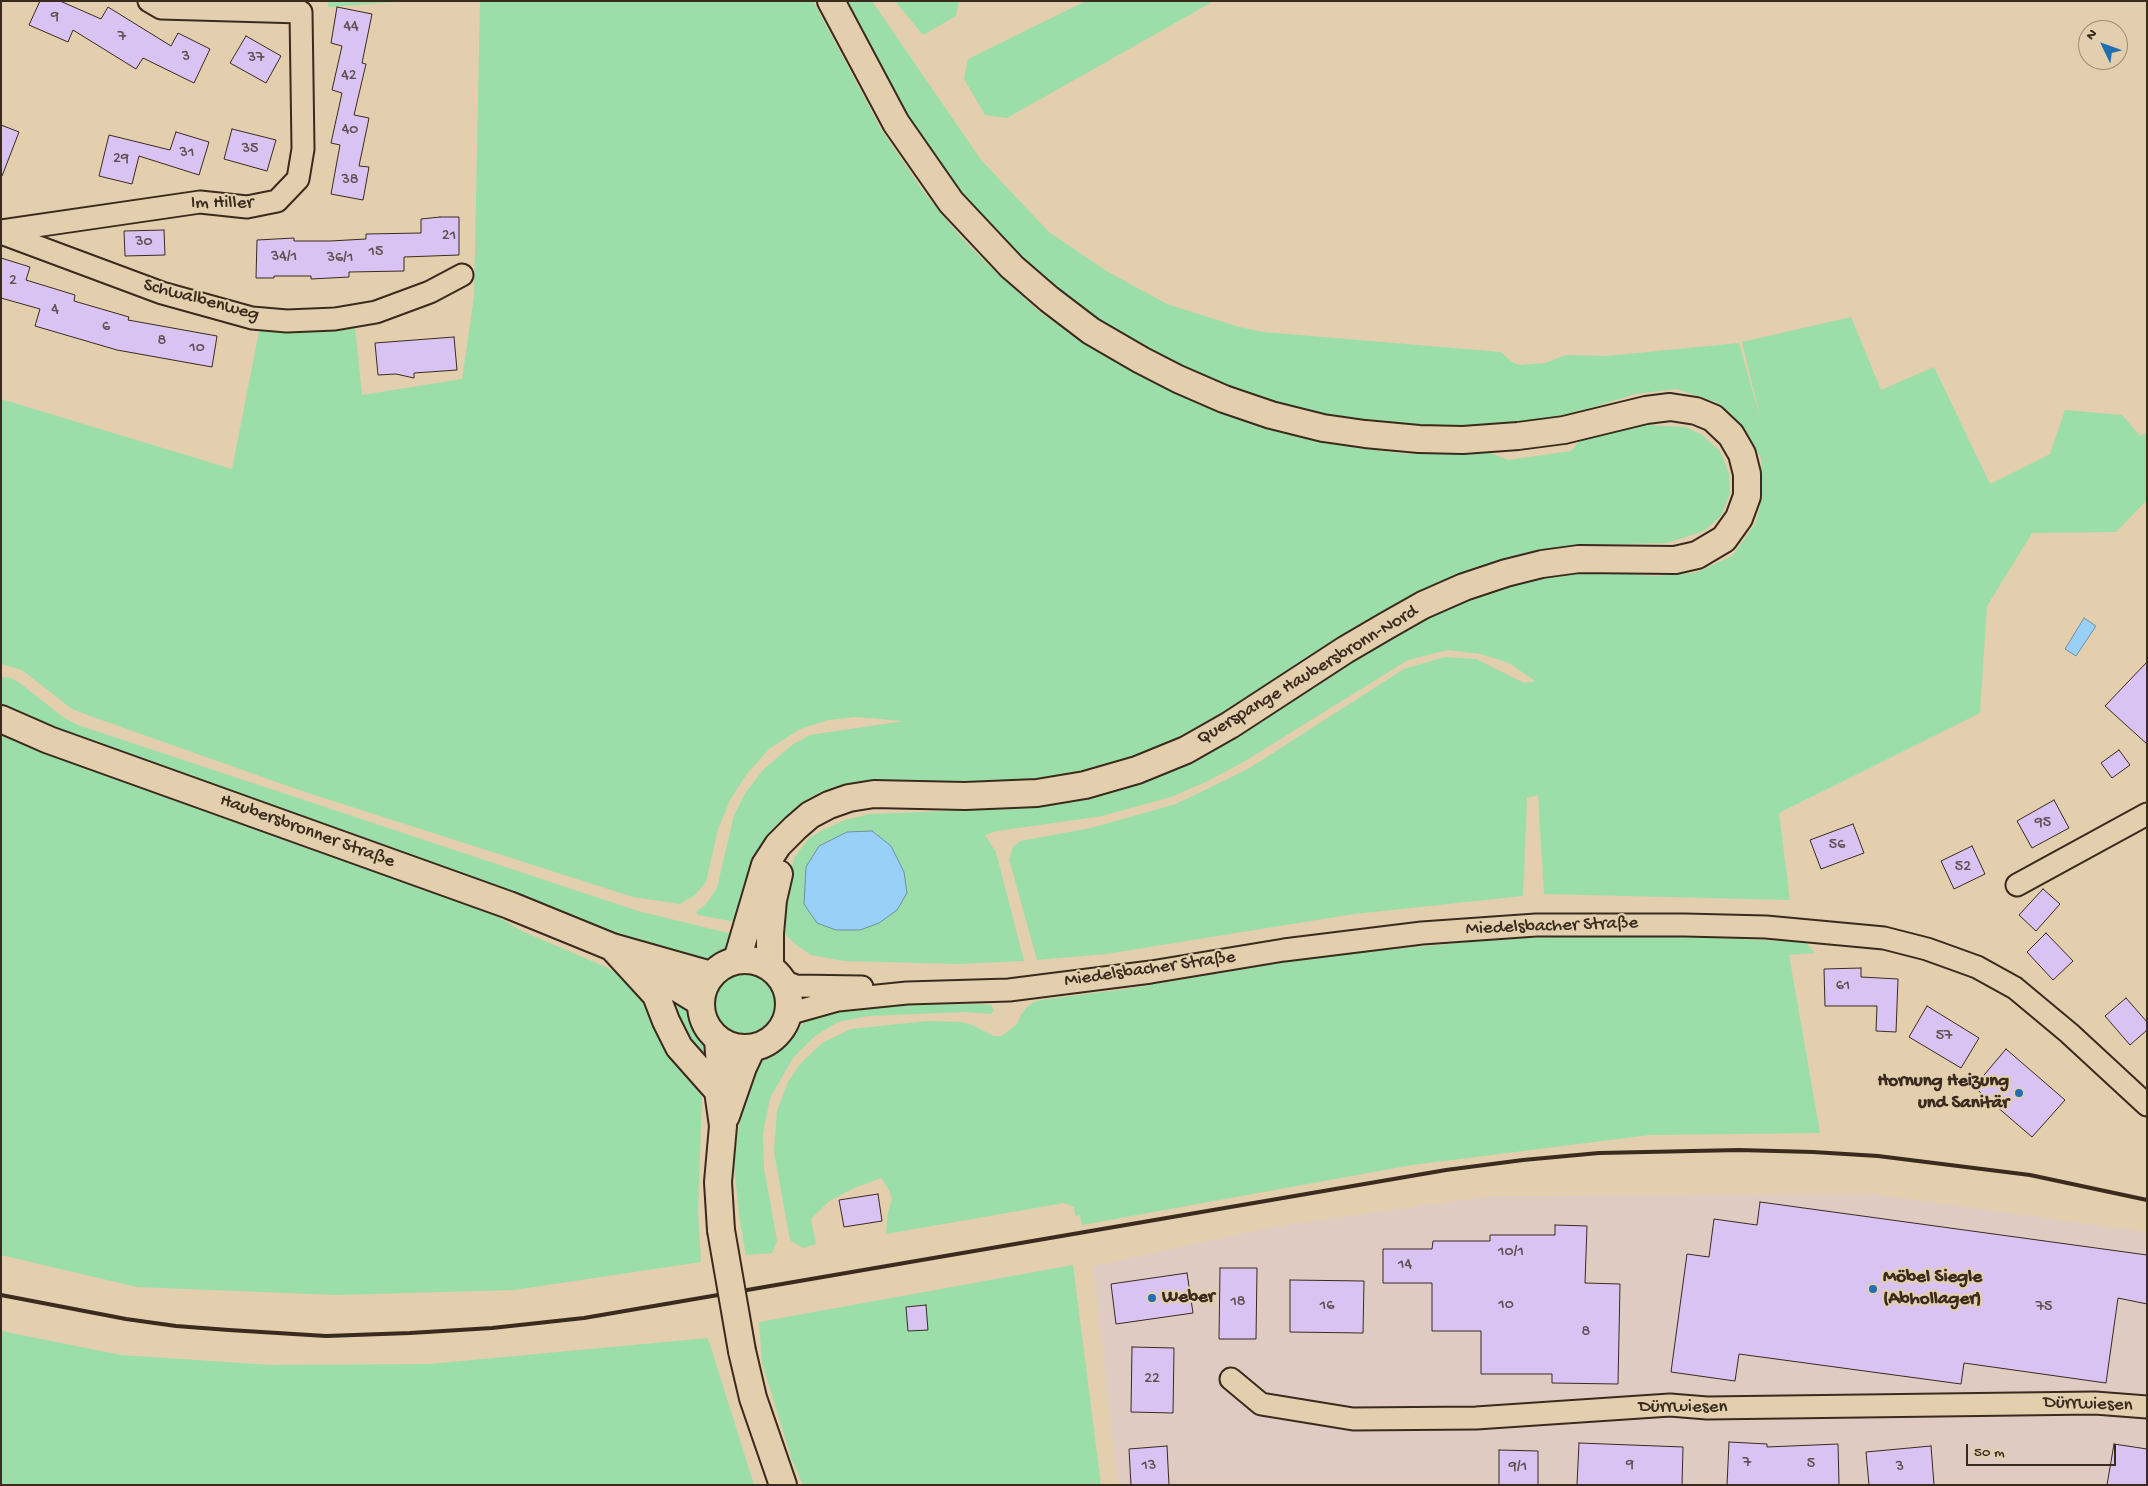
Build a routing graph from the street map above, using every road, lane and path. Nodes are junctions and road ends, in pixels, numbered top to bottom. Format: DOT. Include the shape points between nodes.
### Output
graph roads {
  1 [pos="149,1"];
  2 [pos="831,1"];
  3 [pos="1,232"];
  4 [pos="462,275"];
  5 [pos="1,719"];
  6 [pos="2147,814"];
  7 [pos="795,828"];
  8 [pos="2018,885"];
  9 [pos="612,947"];
  10 [pos="737,960"];
  11 [pos="776,974"];
  12 [pos="711,975"];
  13 [pos="907,993"];
  14 [pos="700,1002"];
  15 [pos="788,1014"];
  16 [pos="718,1040"];
  17 [pos="752,1048"];
  18 [pos="718,1091"];
  19 [pos="2147,1105"];
  20 [pos="723,1126"];
  21 [pos="1231,1378"];
  22 [pos="2147,1407"];
  23 [pos="784,1485"];
  1 -- 3 [label="street, Im Hiller" via="162,8 301,12 303,149 298,179 277,201 247,207 200,202"];
  2 -- 7 [label="main road, Querspange Haubersbronn-Nord" via="896,123 951,202 1012,267 1049,299 1092,331 1141,360 1224,399 1270,415 1323,428 1374,435 1463,440 1518,436 1564,430 1646,410 1670,407 1696,411 1713,418 1731,435 1742,454 1747,474 1747,496 1739,518 1724,538 1696,555 1675,560 1579,559 1542,564 1464,587 1423,605 1345,650 1230,725 1193,746 1137,770 1085,785 1036,793 965,796 874,794 850,798 810,815"];
  3 -- 4 [label="street, Schwalbenweg" via="162,293 252,318 287,321 335,319 376,312 430,292"];
  5 -- 9 [label="main road, Haubersbronner Straße" via="49,740 509,905"];
  6 -- 8 [label="street"];
  7 -- 10 [label="main road, Querspange Haubersbronn-Nord" via="778,844 765,865"];
  7 -- 11 [label="main road" via="773,900 770,933"];
  9 -- 12 [label="main road"];
  9 -- 14 [label="main road"];
  9 -- 18 [label="main road" via="656,995 678,1047"];
  10 -- 11 [label="main road" via="754,960"];
  10 -- 12 [label="main road" via="723,965"];
  11 -- 13 [label="street" via="796,986 856,986"];
  11 -- 15 [label="main road" via="788,992"];
  12 -- 14 [label="main road"];
  13 -- 15 [label="street" via="838,1000"];
  13 -- 19 [label="street, Miedelsbacher Straße" via="1009,990 1151,972 1294,948 1422,932 1527,925 1685,925 1826,932 1884,938 1978,966 2015,988"];
  14 -- 16 [label="main road" via="708,1029"];
  15 -- 17 [label="main road" via="775,1036"];
  16 -- 17 [label="main road" via="740,1048"];
  16 -- 18 [label="main road"];
  17 -- 20 [label="main road"];
  18 -- 20 [label="main road"];
  20 -- 23 [label="main road, bridge" via="718,1182 721,1230 753,1398"];
  21 -- 22 [label="street, Dürrwiesen" via="1261,1404 1353,1419 1476,1418 1670,1405 1707,1408 2096,1403"];
}
